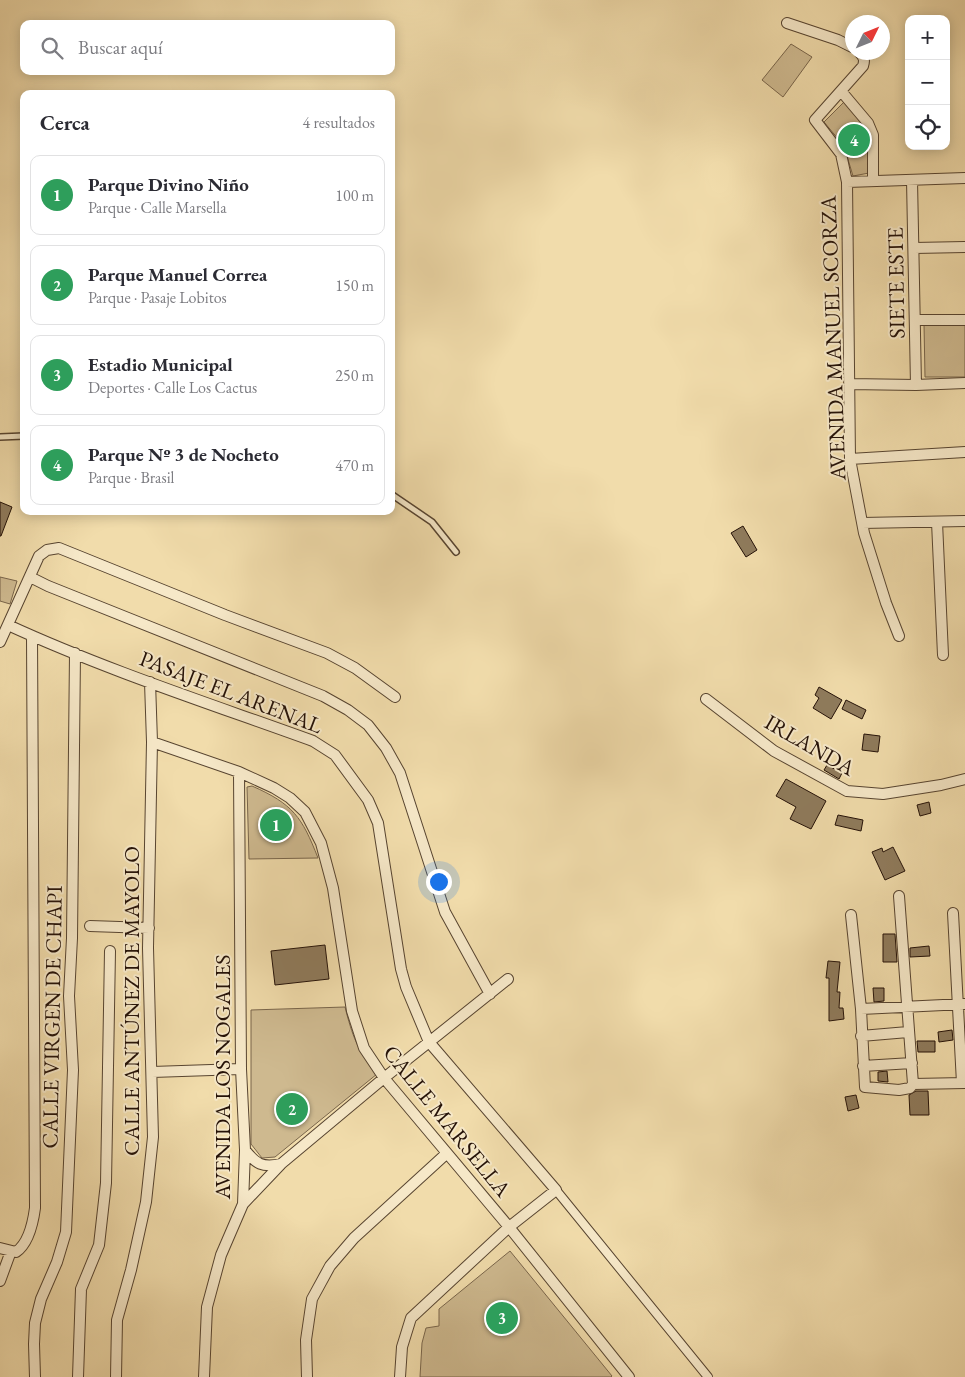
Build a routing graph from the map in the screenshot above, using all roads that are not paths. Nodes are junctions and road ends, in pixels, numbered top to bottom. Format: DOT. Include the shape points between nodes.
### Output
graph roads {
  1 [pos="787,23"];
  2 [pos="845,44"];
  3 [pos="864,60"];
  4 [pos="841,90"];
  5 [pos="965,178"];
  6 [pos="912,180"];
  7 [pos="873,181"];
  8 [pos="847,182"];
  9 [pos="965,247"];
  10 [pos="914,248"];
  11 [pos="914,320"];
  12 [pos="965,320"];
  13 [pos="965,383"];
  14 [pos="849,384"];
  15 [pos="916,385"];
  16 [pos="20,436"];
  17 [pos="0,437"];
  18 [pos="965,452"];
  19 [pos="850,459"];
  20 [pos="395,497"];
  21 [pos="965,521"];
  22 [pos="937,522"];
  23 [pos="862,523"];
  24 [pos="456,552"];
  25 [pos="30,576"];
  26 [pos="8,625"];
  27 [pos="32,636"];
  28 [pos="899,636"];
  29 [pos="0,642"];
  30 [pos="75,653"];
  31 [pos="943,655"];
  32 [pos="150,682"];
  33 [pos="395,697"];
  34 [pos="706,699"];
  35 [pos="152,742"];
  36 [pos="239,772"];
  37 [pos="965,779"];
  38 [pos="899,896"];
  39 [pos="953,913"];
  40 [pos="851,915"];
  41 [pos="90,926"];
  42 [pos="149,928"];
  43 [pos="110,951"];
  44 [pos="508,979"];
  45 [pos="490,994"];
  46 [pos="962,1004"];
  47 [pos="908,1007"];
  48 [pos="861,1009"];
  49 [pos="908,1032"];
  50 [pos="861,1036"];
  51 [pos="429,1042"];
  52 [pos="912,1063"];
  53 [pos="863,1066"];
  54 [pos="241,1069"];
  55 [pos="152,1072"];
  56 [pos="384,1078"];
  57 [pos="964,1083"];
  58 [pos="913,1084"];
  59 [pos="245,1150"];
  60 [pos="446,1154"];
  61 [pos="281,1164"];
  62 [pos="556,1190"];
  63 [pos="243,1204"];
  64 [pos="509,1227"];
  65 [pos="0,1248"];
  66 [pos="11,1251"];
  67 [pos="0,1281"];
  68 [pos="35,1377"];
  69 [pos="78,1377"];
  70 [pos="116,1377"];
  71 [pos="204,1377"];
  72 [pos="307,1377"];
  73 [pos="400,1377"];
  74 [pos="629,1377"];
  75 [pos="708,1377"];
  1 -- 2 [label="street"];
  3 -- 4 [label="street" via="863,66"];
  4 -- 7 [label="street" via="868,123 873,135"];
  4 -- 8 [label="street, AVENIDA MANUEL SCORZA" via="815,120 841,154"];
  5 -- 6 [label="street"];
  6 -- 7 [label="street"];
  6 -- 10 [label="street, SIETE ESTE"];
  7 -- 8 [label="street"];
  8 -- 14 [label="street, AVENIDA MANUEL SCORZA"];
  9 -- 10 [label="street"];
  10 -- 11 [label="street, SIETE ESTE"];
  11 -- 12 [label="street"];
  11 -- 15 [label="street, SIETE ESTE"];
  13 -- 15 [label="street"];
  14 -- 15 [label="street"];
  14 -- 19 [label="street, AVENIDA MANUEL SCORZA"];
  16 -- 17 [label="lane"];
  18 -- 19 [label="street"];
  19 -- 23 [label="street, AVENIDA MANUEL SCORZA"];
  20 -- 24 [label="lane" via="432,522"];
  21 -- 22 [label="street"];
  22 -- 23 [label="street"];
  22 -- 31 [label="street"];
  23 -- 28 [label="street, AVENIDA MANUEL SCORZA"];
  25 -- 26 [label="street"];
  25 -- 33 [label="street" via="39,556 47,550 59,548 225,616 327,653 355,668"];
  25 -- 45 [label="street" via="323,696 368,725 400,774 444,912"];
  26 -- 27 [label="street, PASAJE EL ARENAL"];
  26 -- 29 [label="street"];
  27 -- 30 [label="street, PASAJE EL ARENAL"];
  27 -- 66 [label="street" via="35,1208 25,1242 18,1251"];
  30 -- 32 [label="street, PASAJE EL ARENAL"];
  30 -- 68 [label="street, CALLE VIRGEN DE CHAPI" via="69,996 73,1070 66,1232 35,1322"];
  32 -- 35 [label="street, CALLE ANTÚNEZ DE MAYOLO"];
  32 -- 51 [label="street, PASAJE EL ARENAL" via="312,741 335,755 368,800 378,822 406,987"];
  34 -- 37 [label="street, IRLANDA" via="774,751 846,791 883,794"];
  35 -- 36 [label="street, CALLE MARSELLA"];
  35 -- 42 [label="street, CALLE ANTÚNEZ DE MAYOLO"];
  36 -- 54 [label="street, AVENIDA LOS NOGALES"];
  36 -- 56 [label="street, CALLE MARSELLA" via="290,798 305,812 321,843 333,888 352,1011 364,1048"];
  38 -- 47 [label="street"];
  39 -- 46 [label="street"];
  40 -- 48 [label="street"];
  41 -- 42 [label="street"];
  42 -- 55 [label="street, CALLE ANTÚNEZ DE MAYOLO"];
  43 -- 69 [label="street" via="106,1183 99,1245 81,1290"];
  44 -- 45 [label="street"];
  45 -- 51 [label="street"];
  46 -- 47 [label="street"];
  46 -- 57 [label="street"];
  47 -- 48 [label="street"];
  47 -- 49 [label="street"];
  48 -- 50 [label="street"];
  49 -- 50 [label="street"];
  49 -- 52 [label="street"];
  50 -- 53 [label="street"];
  51 -- 56 [label="street"];
  51 -- 62 [label="street, PASAJE EL ARENAL"];
  52 -- 53 [label="street"];
  52 -- 58 [label="street"];
  53 -- 58 [label="street" via="865,1087 899,1090"];
  54 -- 55 [label="street"];
  54 -- 59 [label="street, AVENIDA LOS NOGALES"];
  55 -- 70 [label="street, CALLE ANTÚNEZ DE MAYOLO" via="153,1137 148,1183 132,1270 117,1320"];
  56 -- 60 [label="street, CALLE MARSELLA"];
  56 -- 61 [label="street"];
  57 -- 58 [label="street"];
  59 -- 61 [label="street" via="254,1162 268,1167"];
  59 -- 63 [label="street, AVENIDA LOS NOGALES"];
  60 -- 64 [label="street, CALLE MARSELLA"];
  60 -- 72 [label="street" via="354,1238 330,1266 312,1299 306,1340"];
  61 -- 63 [label="street"];
  62 -- 64 [label="street"];
  62 -- 75 [label="street"];
  63 -- 71 [label="street, AVENIDA LOS NOGALES" via="221,1255 207,1307"];
  64 -- 73 [label="street" via="411,1318 402,1346"];
  64 -- 74 [label="street, CALLE MARSELLA"];
  65 -- 66 [label="street"];
  66 -- 67 [label="street"];
}
